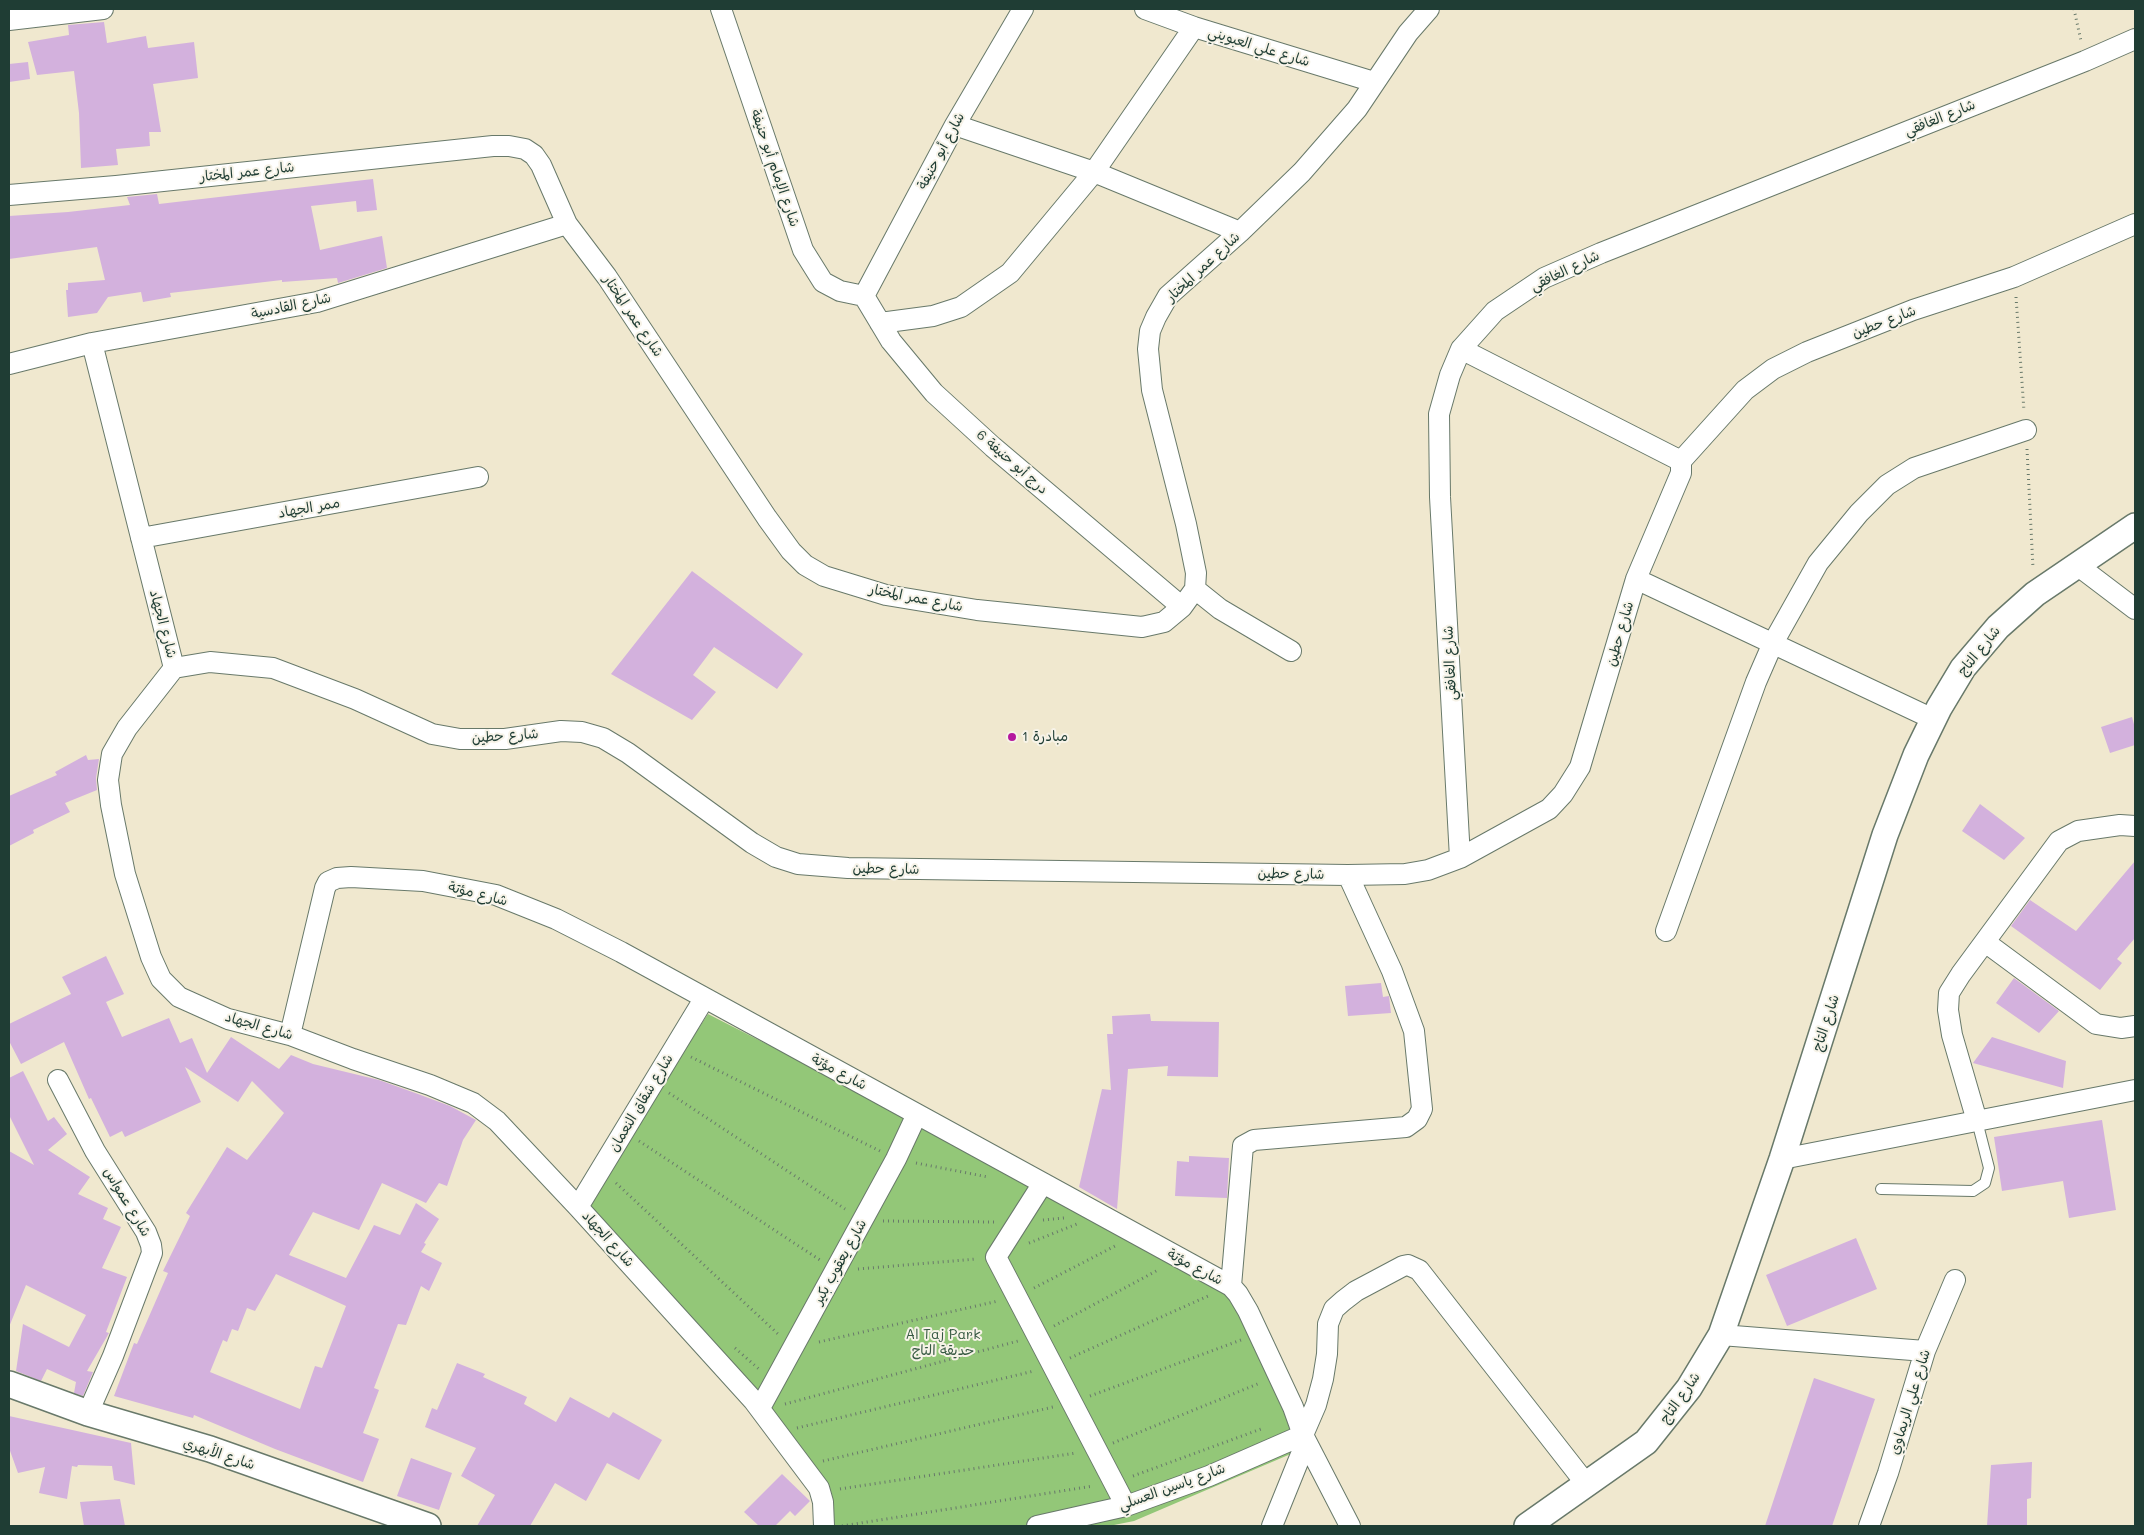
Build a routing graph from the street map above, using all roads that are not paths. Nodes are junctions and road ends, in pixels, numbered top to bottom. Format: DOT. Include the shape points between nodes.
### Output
graph roads {
  1 [pos="102,9"];
  2 [pos="721,9"];
  3 [pos="1023,9"];
  4 [pos="1145,9"];
  5 [pos="1429,9"];
  6 [pos="9,20"];
  7 [pos="1194,27"];
  8 [pos="2135,39"];
  9 [pos="1374,82"];
  10 [pos="955,125"];
  11 [pos="1094,172"];
  12 [pos="9,195"];
  13 [pos="567,224"];
  14 [pos="2135,224"];
  15 [pos="1240,232"];
  16 [pos="864,296"];
  17 [pos="880,323"];
  18 [pos="92,343"];
  19 [pos="1461,349"];
  20 [pos="9,364"];
  21 [pos="2026,430"];
  22 [pos="1681,461"];
  23 [pos="478,477"];
  24 [pos="2135,526"];
  25 [pos="141,538"];
  26 [pos="2077,565"];
  27 [pos="1636,579"];
  28 [pos="1195,589"];
  29 [pos="1182,607"];
  30 [pos="2135,609"];
  31 [pos="1773,644"];
  32 [pos="1291,651"];
  33 [pos="174,668"];
  34 [pos="1933,719"];
  35 [pos="2135,826"];
  36 [pos="1460,858"];
  37 [pos="1348,875"];
  38 [pos="1666,931"];
  39 [pos="1984,942"];
  40 [pos="704,999"];
  41 [pos="2135,1026"];
  42 [pos="290,1035"];
  43 [pos="58,1080"];
  44 [pos="2135,1090"];
  45 [pos="917,1114"];
  46 [pos="1977,1121"];
  47 [pos="1782,1159"];
  48 [pos="1043,1183"];
  49 [pos="1881,1189"];
  50 [pos="578,1207"];
  51 [pos="1955,1280"];
  52 [pos="1231,1286"];
  53 [pos="1721,1335"];
  54 [pos="1925,1351"];
  55 [pos="9,1384"];
  56 [pos="761,1409"];
  57 [pos="88,1413"];
  58 [pos="1302,1431"];
  59 [pos="1587,1485"];
  60 [pos="1126,1506"];
  61 [pos="428,1526"];
  62 [pos="824,1526"];
  63 [pos="1037,1526"];
  64 [pos="1272,1526"];
  65 [pos="1350,1526"];
  66 [pos="1527,1526"];
  67 [pos="1869,1526"];
  1 -- 6 [label="street"];
  2 -- 16 [label="street, شارع الإمام أبو حنيفة" via="803,250 823,282 840,291"];
  3 -- 10 [label="street, شارع أبو حنيفة"];
  4 -- 7 [label="street, شارع علي العبويني"];
  5 -- 9 [label="street, شارع عمر المختار"];
  7 -- 9 [label="street, شارع علي العبويني"];
  7 -- 11 [label="street"];
  8 -- 19 [label="street, شارع الغافقي" via="1544,278 1495,311"];
  9 -- 15 [label="street, شارع عمر المختار" via="1357,108 1302,172"];
  10 -- 11 [label="street"];
  10 -- 16 [label="street, شارع أبو حنيفة"];
  11 -- 15 [label="street"];
  11 -- 17 [label="street" via="1010,273 961,306 933,316"];
  12 -- 13 [label="street, شارع عمر المختار" via="510,146 534,155"];
  13 -- 18 [label="street, شارع القادسية" via="317,302"];
  13 -- 29 [label="street, شارع عمر المختار" via="608,278 767,518 805,565 824,576 886,595 977,610 1142,627 1164,622"];
  14 -- 22 [label="street, شارع حطين" via="2014,277 1913,310 1773,369 1745,390"];
  15 -- 28 [label="street, شارع عمر المختار" via="1168,296 1150,331 1148,356 1152,390 1186,524 1196,573"];
  16 -- 17 [label="street, درج أبو حنيفة 6"];
  17 -- 29 [label="street, درج أبو حنيفة 6" via="891,341 941,399"];
  18 -- 20 [label="street, شارع القادسية"];
  18 -- 25 [label="street, شارع الجهاد"];
  19 -- 22 [label="street"];
  19 -- 36 [label="street, شارع الغافقي" via="1439,414 1440,497"];
  21 -- 31 [label="street" via="1914,468 1887,485 1818,563"];
  22 -- 27 [label="street, شارع حطين" via="1681,473"];
  23 -- 25 [label="street, ممر الجهاد"];
  24 -- 26 [label="street, شارع التاج"];
  25 -- 33 [label="street, شارع الجهاد"];
  26 -- 30 [label="street"];
  26 -- 34 [label="street, شارع التاج" via="2035,594 1998,627 1963,668"];
  27 -- 31 [label="street"];
  27 -- 36 [label="street, شارع حطين" via="1580,767 1563,794 1549,809"];
  28 -- 29 [label="street, شارع عمر المختار"];
  28 -- 32 [label="street"];
  31 -- 34 [label="street"];
  31 -- 38 [label="street" via="1756,682"];
  33 -- 37 [label="street, شارع حطين" via="210,662 273,668 355,699 432,734 460,739 505,739 561,731 603,738 752,843 776,857 798,864 848,868"];
  33 -- 42 [label="street, شارع الجهاد" via="127,728 112,754 108,780 125,874 151,957 162,979 179,997 228,1019"];
  34 -- 47 [label="street, شارع التاج" via="1885,835"];
  35 -- 39 [label="street" via="2078,830 2059,841"];
  36 -- 37 [label="street, شارع حطين" via="1428,870 1405,874"];
  37 -- 52 [label="street" via="1392,971 1414,1030 1422,1109 1417,1119 1406,1127 1254,1140 1243,1146"];
  39 -- 41 [label="street" via="2096,1024 2121,1028"];
  39 -- 46 [label="street" via="1949,993 1948,1010"];
  40 -- 42 [label="street, شارع مؤتة" via="556,919 496,895 423,881 351,876 328,882 325,888"];
  40 -- 45 [label="street, شارع مؤتة"];
  40 -- 50 [label="street, شارع شقاق النعمان"];
  42 -- 50 [label="street, شارع الجهاد" via="430,1085 473,1104 497,1121"];
  43 -- 57 [label="street, شارع عمواس" via="95,1151 152,1245 152,1253 113,1356"];
  44 -- 46 [label="street"];
  45 -- 48 [label="street, شارع مؤتة"];
  45 -- 56 [label="street, شارع يعقوب بكير"];
  46 -- 47 [label="street"];
  46 -- 49 [label="lane" via="1989,1168 1985,1183 1973,1191"];
  47 -- 53 [label="street, شارع التاج"];
  48 -- 52 [label="street, شارع مؤتة"];
  48 -- 60 [label="street" via="996,1257"];
  50 -- 56 [label="street, شارع الجهاد"];
  51 -- 54 [label="street, شارع علي الريماوي"];
  52 -- 58 [label="street, شارع مؤتة" via="1258,1334"];
  53 -- 54 [label="street"];
  53 -- 59 [label="street, شارع التاج" via="1689,1388 1655,1433 1635,1452"];
  54 -- 67 [label="street, شارع علي الريماوي"];
  55 -- 57 [label="street, شارع الأبهري"];
  56 -- 62 [label="street, شارع الجهاد" via="820,1492"];
  57 -- 61 [label="street, شارع الأبهري" via="210,1449"];
  58 -- 59 [label="street" via="1316,1405 1323,1379 1329,1318 1334,1309 1356,1292 1408,1265 1419,1270"];
  58 -- 60 [label="street, شارع ياسين العسلي" via="1209,1476"];
  58 -- 64 [label="street"];
  58 -- 65 [label="street, شارع مؤتة"];
  59 -- 66 [label="street, شارع التاج"];
  60 -- 63 [label="street, شارع ياسين العسلي"];
}
